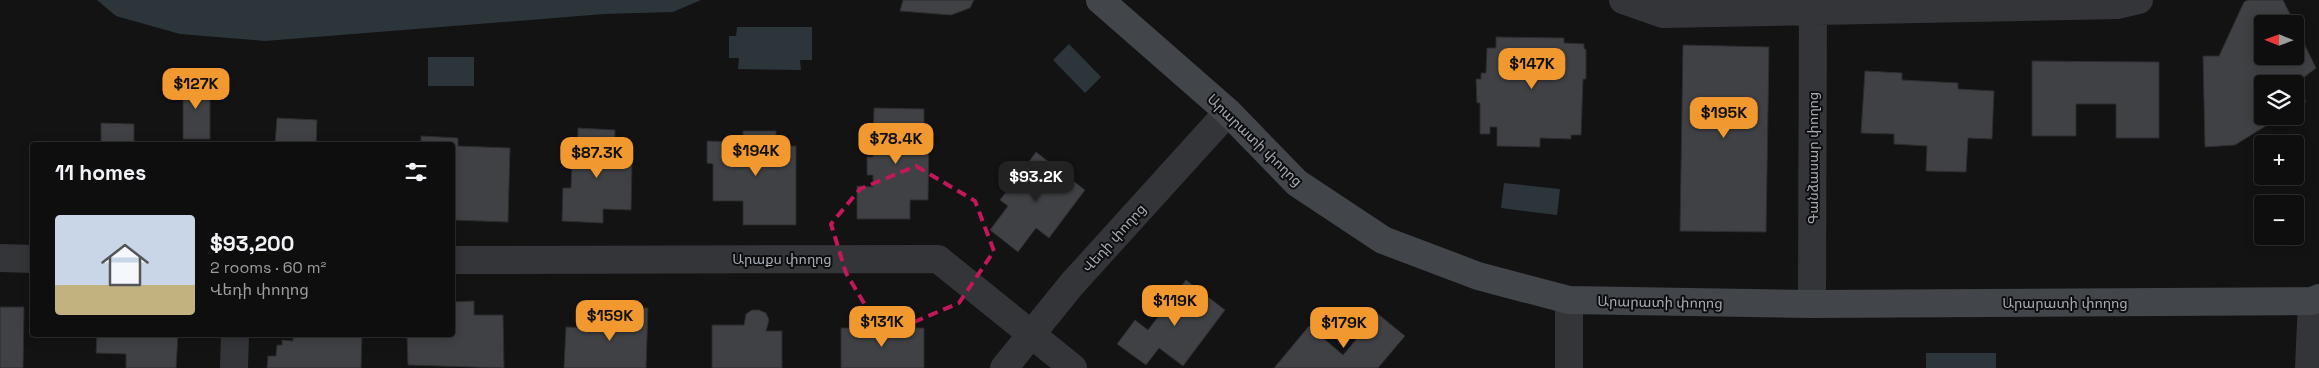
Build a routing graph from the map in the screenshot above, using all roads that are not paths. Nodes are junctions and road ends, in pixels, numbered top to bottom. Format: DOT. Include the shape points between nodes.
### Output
graph roads {
  1 [pos="1100,0"];
  2 [pos="1623,0"];
  3 [pos="2139,0"];
  4 [pos="1813,6"];
  5 [pos="1228,112"];
  6 [pos="0,258"];
  7 [pos="30,259"];
  8 [pos="455,260"];
  9 [pos="1569,300"];
  10 [pos="2316,300"];
  11 [pos="1812,304"];
  12 [pos="1032,334"];
  13 [pos="235,337"];
  14 [pos="234,368"];
  15 [pos="1004,368"];
  16 [pos="1073,368"];
  17 [pos="1569,368"];
  18 [pos="2309,368"];
  1 -- 5 [label="street, Արարատի փողոց"];
  2 -- 4 [label="street" via="1663,14"];
  3 -- 4 [label="street" via="2118,5"];
  4 -- 11 [label="street, Գանձասար փողոց"];
  5 -- 9 [label="street, Արարատի փողոց" via="1297,183 1383,240 1478,276"];
  5 -- 12 [label="street, Վեդի փողոց" via="1072,284"];
  6 -- 7 [label="street"];
  8 -- 12 [label="street, Արաքս փողոց" via="938,259"];
  9 -- 11 [label="street, Արարատի փողոց"];
  9 -- 17 [label="street"];
  10 -- 11 [label="street, Արարատի փողոց"];
  10 -- 18 [label="street"];
  12 -- 15 [label="street, Վեդի փողոց"];
  12 -- 16 [label="street, Արաքս փողոց"];
  13 -- 14 [label="street"];
}
